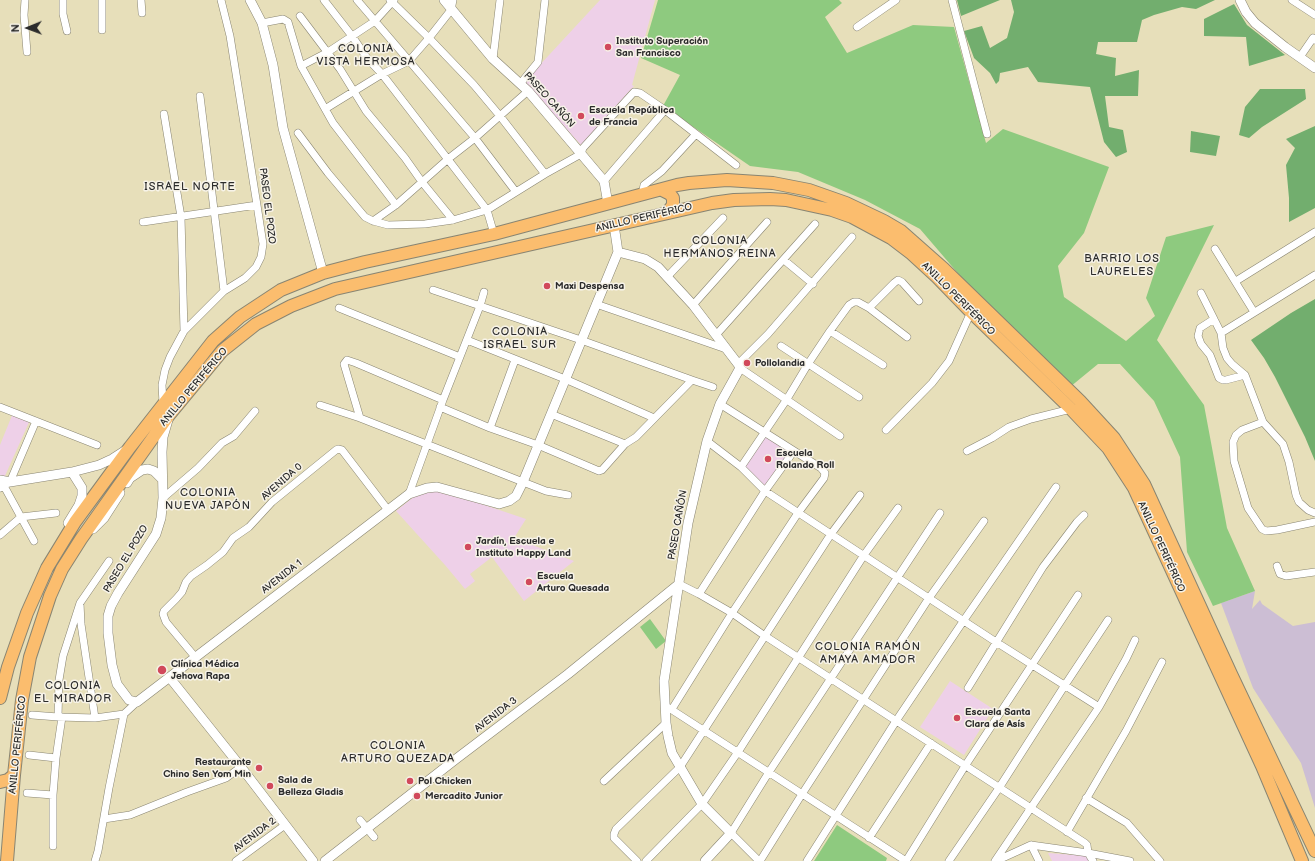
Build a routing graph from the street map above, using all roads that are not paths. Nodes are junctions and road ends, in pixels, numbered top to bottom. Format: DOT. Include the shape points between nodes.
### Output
graph roads {
  1 [pos="25,0"];
  2 [pos="63,0"];
  3 [pos="102,0"];
  4 [pos="140,0"];
  5 [pos="221,0"];
  6 [pos="324,0"];
  7 [pos="357,0"];
  8 [pos="444,0"];
  9 [pos="453,0"];
  10 [pos="500,0"];
  11 [pos="545,0"];
  12 [pos="896,0"];
  13 [pos="952,0"];
  14 [pos="1240,0"];
  15 [pos="1292,0"];
  16 [pos="253,1"];
  17 [pos="392,1"];
  18 [pos="451,10"];
  19 [pos="142,13"];
  20 [pos="1315,15"];
  21 [pos="300,16"];
  22 [pos="375,21"];
  23 [pos="262,23"];
  24 [pos="857,27"];
  25 [pos="102,30"];
  26 [pos="67,31"];
  27 [pos="352,36"];
  28 [pos="429,38"];
  29 [pos="1314,38"];
  30 [pos="27,52"];
  31 [pos="328,52"];
  32 [pos="1300,57"];
  33 [pos="493,58"];
  34 [pos="409,61"];
  35 [pos="301,66"];
  36 [pos="1315,68"];
  37 [pos="382,74"];
  38 [pos="520,84"];
  39 [pos="354,91"];
  40 [pos="528,91"];
  41 [pos="200,96"];
  42 [pos="325,109"];
  43 [pos="665,110"];
  44 [pos="164,114"];
  45 [pos="500,116"];
  46 [pos="298,133"];
  47 [pos="696,134"];
  48 [pos="987,134"];
  49 [pos="475,138"];
  50 [pos="580,154"];
  51 [pos="448,159"];
  52 [pos="736,165"];
  53 [pos="545,174"];
  54 [pos="604,181"];
  55 [pos="422,182"];
  56 [pos="662,190"];
  57 [pos="516,192"];
  58 [pos="642,195"];
  59 [pos="608,204"];
  60 [pos="257,205"];
  61 [pos="396,205"];
  62 [pos="487,210"];
  63 [pos="214,212"];
  64 [pos="667,213"];
  65 [pos="181,217"];
  66 [pos="723,218"];
  67 [pos="453,220"];
  68 [pos="373,221"];
  69 [pos="143,222"];
  70 [pos="767,222"];
  71 [pos="815,224"];
  72 [pos="614,225"];
  73 [pos="1315,232"];
  74 [pos="494,234"];
  75 [pos="852,237"];
  76 [pos="447,244"];
  77 [pos="1215,249"];
  78 [pos="618,252"];
  79 [pos="784,260"];
  80 [pos="451,262"];
  81 [pos="323,273"];
  82 [pos="1315,275"];
  83 [pos="668,276"];
  84 [pos="1236,282"];
  85 [pos="813,284"];
  86 [pos="433,290"];
  87 [pos="224,291"];
  88 [pos="484,292"];
  89 [pos="1201,293"];
  90 [pos="919,301"];
  91 [pos="596,304"];
  92 [pos="693,305"];
  93 [pos="480,306"];
  94 [pos="339,308"];
  95 [pos="869,308"];
  96 [pos="971,312"];
  97 [pos="1254,312"];
  98 [pos="1214,319"];
  99 [pos="184,331"];
  100 [pos="830,331"];
  101 [pos="1221,333"];
  102 [pos="716,335"];
  103 [pos="907,337"];
  104 [pos="467,340"];
  105 [pos="581,340"];
  106 [pos="781,346"];
  107 [pos="727,349"];
  108 [pos="460,357"];
  109 [pos="515,360"];
  110 [pos="808,364"];
  111 [pos="883,365"];
  112 [pos="739,366"];
  113 [pos="1245,374"];
  114 [pos="565,379"];
  115 [pos="692,380"];
  116 [pos="713,387"];
  117 [pos="859,397"];
  118 [pos="787,400"];
  119 [pos="441,403"];
  120 [pos="163,404"];
  121 [pos="720,404"];
  122 [pos="320,405"];
  123 [pos="0,407"];
  124 [pos="1071,408"];
  125 [pos="255,411"];
  126 [pos="551,414"];
  127 [pos="169,415"];
  128 [pos="360,418"];
  129 [pos="654,418"];
  130 [pos="36,421"];
  131 [pos="1263,422"];
  132 [pos="490,428"];
  133 [pos="886,430"];
  134 [pos="765,432"];
  135 [pos="840,436"];
  136 [pos="707,441"];
  137 [pos="427,444"];
  138 [pos="625,444"];
  139 [pos="97,445"];
  140 [pos="538,445"];
  141 [pos="130,447"];
  142 [pos="794,451"];
  143 [pos="966,451"];
  144 [pos="741,467"];
  145 [pos="72,472"];
  146 [pos="162,479"];
  147 [pos="523,482"];
  148 [pos="4,484"];
  149 [pos="1056,487"];
  150 [pos="765,491"];
  151 [pos="409,494"];
  152 [pos="568,495"];
  153 [pos="860,495"];
  154 [pos="163,498"];
  155 [pos="898,508"];
  156 [pos="388,510"];
  157 [pos="56,513"];
  158 [pos="798,513"];
  159 [pos="940,513"];
  160 [pos="1315,513"];
  161 [pos="1084,515"];
  162 [pos="21,517"];
  163 [pos="984,521"];
  164 [pos="1315,522"];
  165 [pos="0,534"];
  166 [pos="831,534"];
  167 [pos="81,539"];
  168 [pos="34,541"];
  169 [pos="864,555"];
  170 [pos="109,561"];
  171 [pos="1277,566"];
  172 [pos="47,568"];
  173 [pos="1315,572"];
  174 [pos="897,577"];
  175 [pos="679,584"];
  176 [pos="699,594"];
  177 [pos="1078,595"];
  178 [pos="929,598"];
  179 [pos="80,603"];
  180 [pos="732,614"];
  181 [pos="964,620"];
  182 [pos="1108,620"];
  183 [pos="765,636"];
  184 [pos="1135,640"];
  185 [pos="996,642"];
  186 [pos="799,657"];
  187 [pos="196,658"];
  188 [pos="1162,662"];
  189 [pos="1033,664"];
  190 [pos="170,678"];
  191 [pos="830,678"];
  192 [pos="1065,685"];
  193 [pos="968,688"];
  194 [pos="0,698"];
  195 [pos="864,700"];
  196 [pos="137,702"];
  197 [pos="1099,707"];
  198 [pos="669,708"];
  199 [pos="124,714"];
  200 [pos="32,715"];
  201 [pos="60,717"];
  202 [pos="95,718"];
  203 [pos="896,721"];
  204 [pos="666,722"];
  205 [pos="705,730"];
  206 [pos="931,743"];
  207 [pos="738,752"];
  208 [pos="29,755"];
  209 [pos="56,758"];
  210 [pos="965,766"];
  211 [pos="241,767"];
  212 [pos="680,767"];
  213 [pos="768,772"];
  214 [pos="14,775"];
  215 [pos="604,781"];
  216 [pos="0,782"];
  217 [pos="999,788"];
  218 [pos="27,793"];
  219 [pos="802,794"];
  220 [pos="53,795"];
  221 [pos="1086,798"];
  222 [pos="702,804"];
  223 [pos="1031,809"];
  224 [pos="836,816"];
  225 [pos="104,819"];
  226 [pos="360,820"];
  227 [pos="285,825"];
  228 [pos="367,829"];
  229 [pos="1066,832"];
  230 [pos="731,833"];
  231 [pos="374,837"];
  232 [pos="869,838"];
  233 [pos="1031,845"];
  234 [pos="53,846"];
  235 [pos="1315,850"];
  236 [pos="1088,853"];
  237 [pos="1009,858"];
  238 [pos="1117,860"];
  239 [pos="7,861"];
  240 [pos="95,861"];
  241 [pos="236,861"];
  242 [pos="313,861"];
  243 [pos="325,861"];
  244 [pos="637,861"];
  245 [pos="646,861"];
  246 [pos="705,861"];
  247 [pos="760,861"];
  248 [pos="807,861"];
  249 [pos="906,861"];
  250 [pos="949,861"];
  251 [pos="996,861"];
  252 [pos="1039,861"];
  253 [pos="1093,861"];
  254 [pos="1130,861"];
  255 [pos="1160,861"];
  256 [pos="1302,861"];
  1 -- 30 [label="street"];
  2 -- 26 [label="street"];
  3 -- 25 [label="street"];
  4 -- 19 [label="street"];
  5 -- 60 [label="street, PASEO EL POZO" via="230,36"];
  6 -- 27 [label="street"];
  7 -- 22 [label="street"];
  8 -- 18 [label="street, PASEO CAÑÓN"];
  9 -- 18 [label="street"];
  10 -- 33 [label="street"];
  11 -- 38 [label="street" via="538,62"];
  12 -- 24 [label="street"];
  13 -- 48 [label="street"];
  14 -- 32 [label="street" via="1255,23"];
  15 -- 20 [label="street"];
  16 -- 23 [label="street"];
  17 -- 22 [label="street"];
  17 -- 28 [label="street"];
  18 -- 28 [label="street"];
  18 -- 33 [label="street, PASEO CAÑÓN"];
  21 -- 31 [label="street"];
  22 -- 27 [label="street"];
  22 -- 34 [label="street"];
  23 -- 35 [label="street" via="283,19 288,22"];
  23 -- 81 [label="street" via="273,65 283,128"];
  27 -- 31 [label="street"];
  27 -- 37 [label="street"];
  28 -- 34 [label="street"];
  28 -- 45 [label="street"];
  29 -- 32 [label="street"];
  31 -- 35 [label="street"];
  31 -- 39 [label="street"];
  32 -- 36 [label="street"];
  33 -- 38 [label="street, PASEO CAÑÓN"];
  34 -- 37 [label="street"];
  34 -- 49 [label="street"];
  35 -- 42 [label="street"];
  37 -- 39 [label="street"];
  37 -- 51 [label="street"];
  38 -- 40 [label="street, PASEO CAÑÓN"];
  39 -- 42 [label="street"];
  39 -- 55 [label="street"];
  40 -- 45 [label="street"];
  40 -- 50 [label="street, PASEO CAÑÓN"];
  41 -- 63 [label="street"];
  42 -- 61 [label="street"];
  43 -- 47 [label="street"];
  43 -- 50 [label="street" via="640,93 634,92"];
  43 -- 54 [label="street"];
  44 -- 65 [label="street"];
  45 -- 49 [label="street"];
  45 -- 53 [label="street"];
  46 -- 68 [label="street" via="358,210"];
  47 -- 52 [label="street"];
  47 -- 58 [label="street" via="662,171 644,185"];
  49 -- 51 [label="street"];
  49 -- 57 [label="street"];
  50 -- 53 [label="street"];
  50 -- 54 [label="street, PASEO CAÑÓN"];
  51 -- 55 [label="street"];
  51 -- 62 [label="street"];
  53 -- 57 [label="street"];
  54 -- 59 [label="street"];
  55 -- 61 [label="street"];
  55 -- 67 [label="street"];
  56 -- 58 [label="highway, ANILLO PERIFÉRICO"];
  56 -- 64 [label="highway" via="673,198 673,205"];
  56 -- 235 [label="highway, ANILLO PERIFÉRICO" via="690,183 727,180 773,184 809,190 884,220 901,231 944,269 1080,401 1114,438 1144,484"];
  57 -- 62 [label="street"];
  58 -- 59 [label="highway, ANILLO PERIFÉRICO"];
  59 -- 74 [label="highway, ANILLO PERIFÉRICO"];
  60 -- 63 [label="street"];
  60 -- 87 [label="street, PASEO EL POZO" via="263,244 261,257 256,267 245,278"];
  61 -- 68 [label="street"];
  62 -- 67 [label="street"];
  62 -- 74 [label="street"];
  63 -- 65 [label="street"];
  63 -- 87 [label="street"];
  64 -- 72 [label="highway, ANILLO PERIFÉRICO"];
  64 -- 96 [label="highway, ANILLO PERIFÉRICO" via="712,203 755,199 786,200 832,210 852,217 892,238 937,277"];
  65 -- 69 [label="street"];
  65 -- 99 [label="street"];
  66 -- 83 [label="street"];
  67 -- 68 [label="street" via="388,225"];
  70 -- 92 [label="street"];
  71 -- 79 [label="street"];
  72 -- 78 [label="street"];
  72 -- 80 [label="highway, ANILLO PERIFÉRICO"];
  73 -- 84 [label="street"];
  74 -- 76 [label="highway, ANILLO PERIFÉRICO"];
  75 -- 85 [label="street"];
  76 -- 80 [label="highway" via="442,252 443,257"];
  76 -- 81 [label="highway, ANILLO PERIFÉRICO"];
  77 -- 84 [label="street"];
  78 -- 83 [label="street" via="645,259"];
  78 -- 91 [label="street, AVENIDA 1"];
  79 -- 85 [label="street"];
  79 -- 102 [label="street"];
  80 -- 127 [label="highway, ANILLO PERIFÉRICO" via="335,289 291,306 256,324 222,351"];
  81 -- 120 [label="highway, ANILLO PERIFÉRICO" via="281,290 240,318 213,341"];
  82 -- 97 [label="street"];
  83 -- 92 [label="street"];
  84 -- 97 [label="street"];
  85 -- 112 [label="street"];
  86 -- 93 [label="street"];
  87 -- 99 [label="street, PASEO EL POZO"];
  88 -- 93 [label="street"];
  89 -- 98 [label="street"];
  90 -- 95 [label="street" via="898,280"];
  91 -- 105 [label="street, AVENIDA 1"];
  91 -- 107 [label="street"];
  92 -- 102 [label="street"];
  93 -- 104 [label="street"];
  93 -- 105 [label="street"];
  94 -- 108 [label="street"];
  95 -- 100 [label="street" via="854,302"];
  95 -- 103 [label="street"];
  96 -- 124 [label="highway, ANILLO PERIFÉRICO"];
  96 -- 133 [label="street" via="949,361"];
  97 -- 101 [label="street"];
  98 -- 101 [label="street"];
  98 -- 113 [label="street" via="1200,328 1198,336 1210,355 1219,378 1226,380"];
  99 -- 120 [label="street, PASEO EL POZO" via="165,370 162,385"];
  100 -- 110 [label="street"];
  100 -- 111 [label="street"];
  101 -- 113 [label="street" via="1227,358"];
  102 -- 107 [label="street"];
  104 -- 108 [label="street"];
  104 -- 109 [label="street"];
  105 -- 114 [label="street, AVENIDA 1"];
  105 -- 115 [label="street"];
  106 -- 110 [label="street"];
  107 -- 112 [label="street"];
  108 -- 119 [label="street"];
  109 -- 114 [label="street"];
  109 -- 132 [label="street"];
  110 -- 117 [label="street"];
  110 -- 118 [label="street"];
  112 -- 118 [label="street"];
  112 -- 121 [label="street, PASEO CAÑÓN"];
  113 -- 131 [label="street"];
  114 -- 126 [label="street, AVENIDA 1"];
  114 -- 129 [label="street"];
  115 -- 116 [label="street"];
  115 -- 129 [label="street"];
  118 -- 134 [label="street"];
  118 -- 135 [label="street"];
  119 -- 128 [label="street" via="347,360 344,364"];
  119 -- 132 [label="street"];
  119 -- 137 [label="street"];
  120 -- 141 [label="highway, ANILLO PERIFÉRICO"];
  121 -- 134 [label="street"];
  121 -- 136 [label="street, PASEO CAÑÓN"];
  122 -- 128 [label="street"];
  123 -- 130 [label="street"];
  124 -- 143 [label="street" via="1031,418 1009,427"];
  124 -- 256 [label="highway, ANILLO PERIFÉRICO" via="1108,448 1134,488 1259,759"];
  125 -- 154 [label="street" via="234,436 222,443 209,458"];
  126 -- 138 [label="street"];
  126 -- 140 [label="street, AVENIDA 1"];
  127 -- 146 [label="street, PASEO EL POZO" via="163,437"];
  127 -- 167 [label="highway, ANILLO PERIFÉRICO"];
  128 -- 137 [label="street"];
  129 -- 138 [label="street" via="636,437"];
  130 -- 139 [label="street"];
  130 -- 148 [label="street"];
  131 -- 160 [label="street" via="1284,444 1299,502"];
  131 -- 164 [label="street" via="1242,430 1233,442 1234,461 1248,508 1266,531"];
  132 -- 140 [label="street"];
  134 -- 142 [label="street"];
  134 -- 144 [label="street"];
  136 -- 144 [label="street"];
  136 -- 175 [label="street, PASEO CAÑÓN" via="688,523"];
  137 -- 147 [label="street"];
  137 -- 151 [label="street"];
  138 -- 140 [label="street" via="599,471"];
  140 -- 147 [label="street, AVENIDA 1"];
  141 -- 145 [label="street" via="99,465"];
  141 -- 172 [label="highway, ANILLO PERIFÉRICO" via="75,522"];
  142 -- 150 [label="street"];
  142 -- 158 [label="street" via="825,473"];
  144 -- 150 [label="street"];
  145 -- 148 [label="street"];
  145 -- 172 [label="street" via="82,488 82,496 58,540"];
  146 -- 154 [label="street, PASEO EL POZO"];
  146 -- 167 [label="street" via="148,469 138,472 130,478 104,518"];
  147 -- 151 [label="street, AVENIDA 1" via="516,496 509,502 499,504 437,487"];
  147 -- 152 [label="street" via="546,491"];
  148 -- 162 [label="street"];
  149 -- 181 [label="street"];
  150 -- 158 [label="street"];
  150 -- 176 [label="street"];
  151 -- 156 [label="street, AVENIDA 1"];
  153 -- 166 [label="street"];
  154 -- 196 [label="street, PASEO EL POZO" via="156,534 118,593 108,616 110,652 117,684 129,700"];
  155 -- 169 [label="street"];
  156 -- 187 [label="street, AVENIDA 1"];
  156 -- 187 [label="street, AVENIDA 0" via="342,450 336,450 279,496 249,527 233,538 223,552 191,576 182,592 164,611 166,622"];
  157 -- 162 [label="street"];
  158 -- 166 [label="street"];
  158 -- 180 [label="street"];
  159 -- 174 [label="street"];
  161 -- 185 [label="street" via="1043,567"];
  162 -- 165 [label="street"];
  162 -- 168 [label="street"];
  163 -- 178 [label="street"];
  166 -- 169 [label="street"];
  166 -- 183 [label="street"];
  167 -- 214 [label="highway, ANILLO PERIFÉRICO" via="62,569 50,596 30,657 22,700"];
  169 -- 174 [label="street"];
  169 -- 186 [label="street"];
  170 -- 179 [label="street"];
  171 -- 173 [label="street" via="1280,574 1286,576"];
  172 -- 194 [label="highway, ANILLO PERIFÉRICO" via="27,613"];
  174 -- 178 [label="street"];
  174 -- 191 [label="street"];
  175 -- 176 [label="street"];
  175 -- 198 [label="street, PASEO CAÑÓN" via="664,681"];
  175 -- 228 [label="street, AVENIDA 3" via="568,674"];
  176 -- 180 [label="street"];
  177 -- 189 [label="street"];
  178 -- 181 [label="street"];
  178 -- 195 [label="street"];
  179 -- 201 [label="street" via="58,680"];
  179 -- 202 [label="street" via="80,624"];
  180 -- 183 [label="street"];
  180 -- 198 [label="street"];
  181 -- 185 [label="street"];
  181 -- 203 [label="street"];
  182 -- 192 [label="street"];
  183 -- 186 [label="street"];
  183 -- 205 [label="street"];
  184 -- 197 [label="street"];
  185 -- 189 [label="street"];
  185 -- 193 [label="street"];
  186 -- 191 [label="street"];
  186 -- 207 [label="street"];
  187 -- 190 [label="street, AVENIDA 1"];
  188 -- 221 [label="street" via="1126,731"];
  189 -- 192 [label="street"];
  189 -- 210 [label="street"];
  190 -- 196 [label="street"];
  190 -- 211 [label="street"];
  191 -- 195 [label="street"];
  191 -- 213 [label="street"];
  192 -- 197 [label="street"];
  192 -- 217 [label="street"];
  195 -- 203 [label="street"];
  195 -- 219 [label="street"];
  196 -- 199 [label="street"];
  197 -- 223 [label="street"];
  198 -- 204 [label="street, PASEO CAÑÓN"];
  198 -- 205 [label="street"];
  199 -- 202 [label="street"];
  199 -- 225 [label="street"];
  200 -- 201 [label="street"];
  201 -- 202 [label="street"];
  201 -- 209 [label="street"];
  203 -- 206 [label="street"];
  203 -- 224 [label="street"];
  204 -- 212 [label="street, PASEO CAÑÓN" via="672,753"];
  204 -- 215 [label="street"];
  205 -- 207 [label="street"];
  205 -- 212 [label="street"];
  206 -- 210 [label="street"];
  206 -- 232 [label="street"];
  207 -- 213 [label="street"];
  207 -- 222 [label="street"];
  208 -- 209 [label="street"];
  209 -- 220 [label="street"];
  210 -- 217 [label="street"];
  210 -- 249 [label="street"];
  211 -- 225 [label="street" via="226,778 130,815"];
  211 -- 227 [label="street"];
  212 -- 222 [label="street, PASEO CAÑÓN"];
  212 -- 244 [label="street" via="614,834 614,838"];
  213 -- 219 [label="street"];
  213 -- 230 [label="street"];
  214 -- 216 [label="highway"];
  214 -- 239 [label="highway, ANILLO PERIFÉRICO"];
  217 -- 223 [label="street"];
  217 -- 250 [label="street"];
  218 -- 220 [label="street"];
  219 -- 224 [label="street"];
  219 -- 247 [label="street"];
  220 -- 234 [label="street"];
  221 -- 229 [label="street"];
  221 -- 255 [label="street" via="1127,823"];
  222 -- 230 [label="street, PASEO CAÑÓN"];
  222 -- 245 [label="street"];
  223 -- 229 [label="street"];
  223 -- 251 [label="street"];
  224 -- 232 [label="street"];
  224 -- 248 [label="street"];
  225 -- 240 [label="street"];
  226 -- 228 [label="street"];
  227 -- 241 [label="street, AVENIDA 2"];
  227 -- 242 [label="street"];
  228 -- 231 [label="street"];
  228 -- 243 [label="street, AVENIDA 3"];
  229 -- 236 [label="street" via="1087,845"];
  230 -- 246 [label="street"];
  230 -- 247 [label="street, PASEO CAÑÓN"];
  232 -- 249 [label="street"];
  233 -- 236 [label="street"];
  233 -- 237 [label="street"];
  233 -- 252 [label="street"];
  236 -- 238 [label="street"];
  236 -- 253 [label="street"];
  237 -- 251 [label="street"];
  238 -- 254 [label="street"];
}
